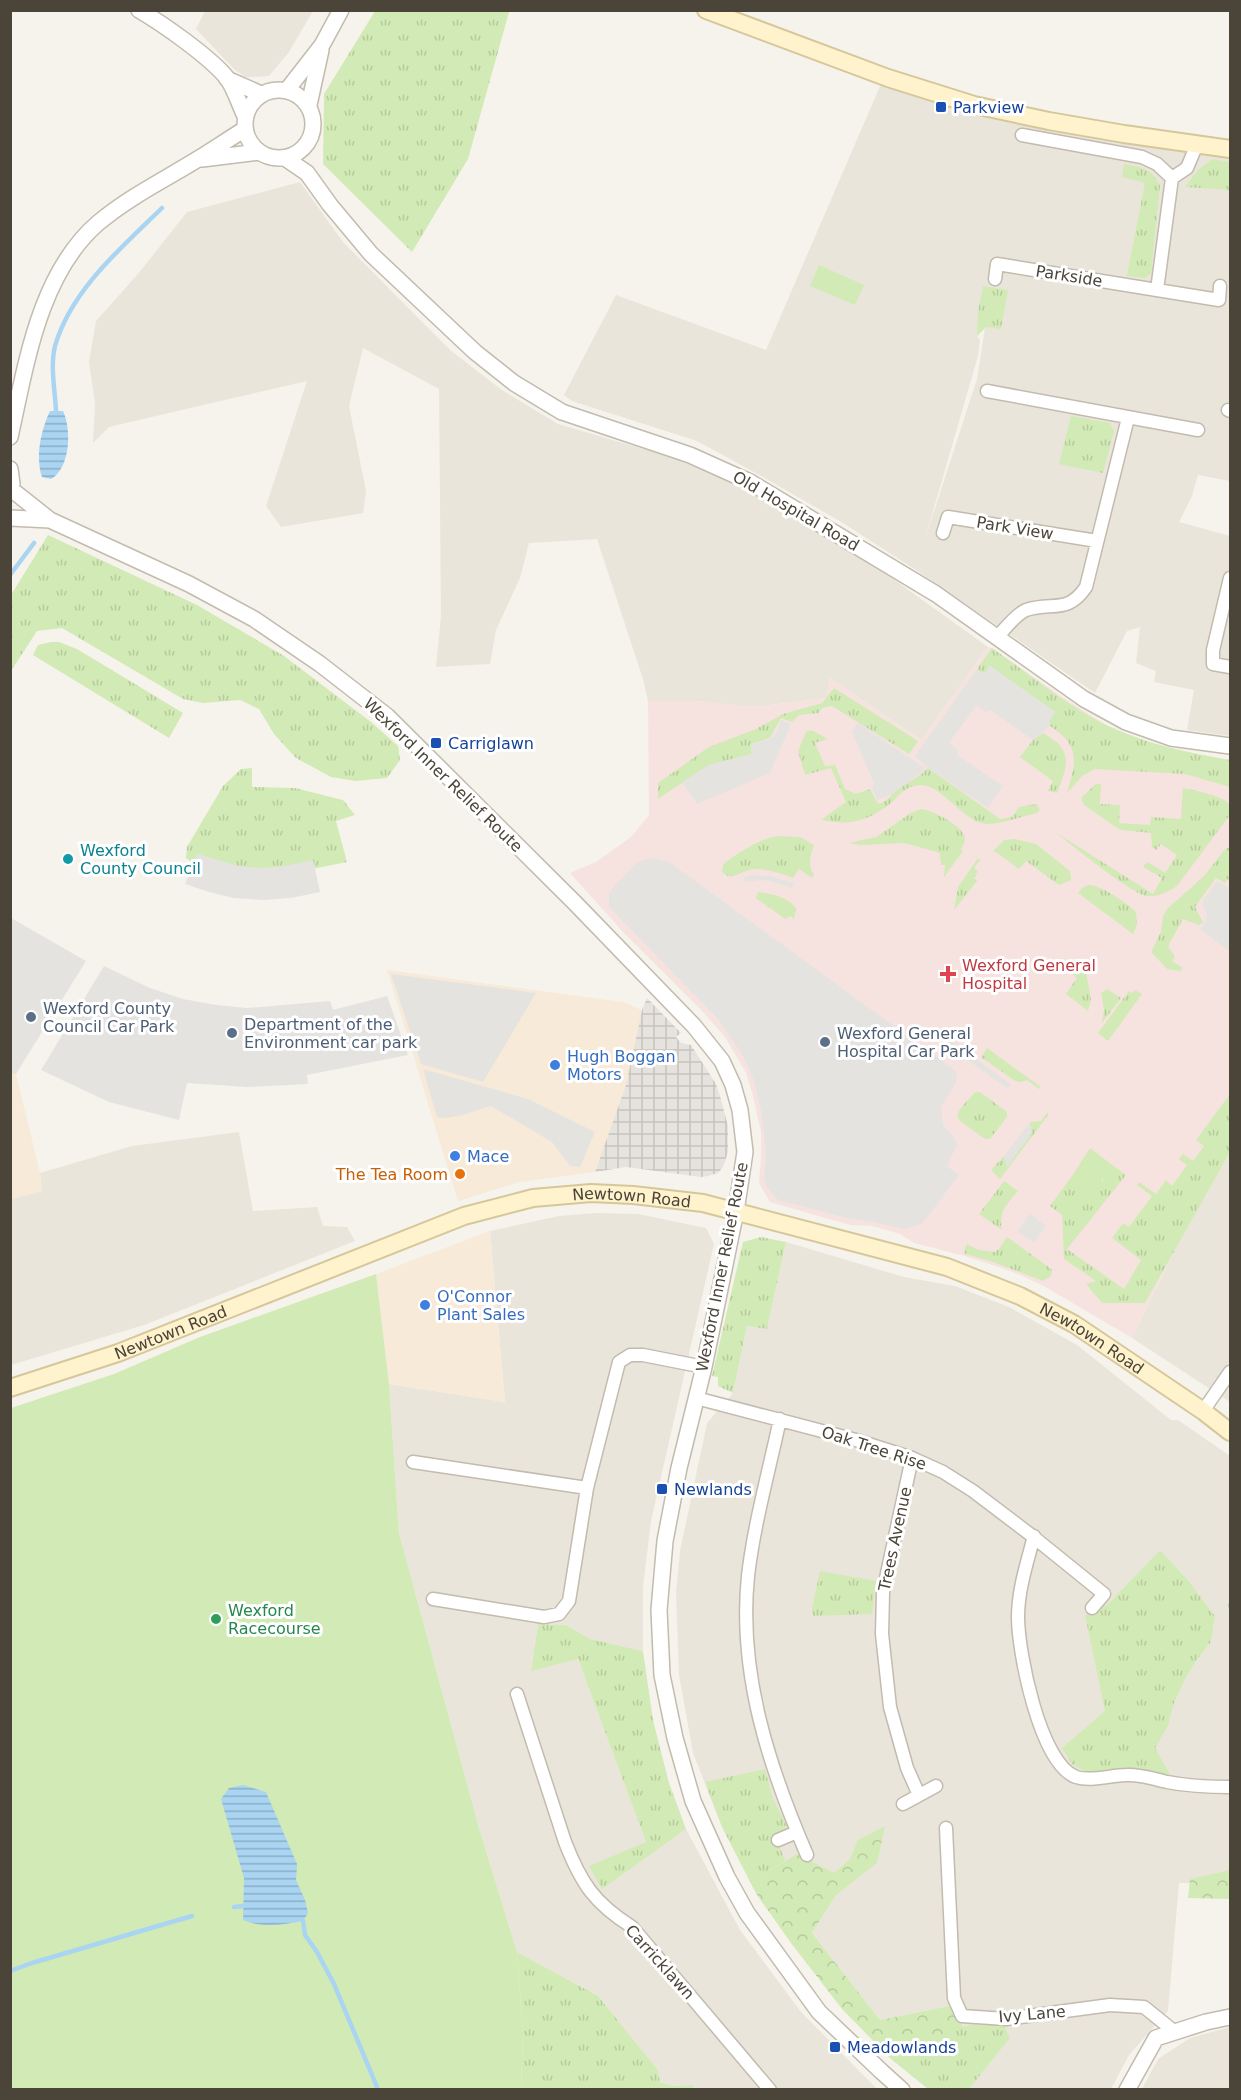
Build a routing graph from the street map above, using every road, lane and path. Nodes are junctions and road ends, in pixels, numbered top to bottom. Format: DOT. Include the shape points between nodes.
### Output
graph roads {
  1 [pos="139,10"];
  2 [pos="341,10"];
  3 [pos="706,10"];
  4 [pos="322,45"];
  5 [pos="227,79"];
  6 [pos="287,90"];
  7 [pos="261,94"];
  8 [pos="309,105"];
  9 [pos="245,122"];
  10 [pos="1022,135"];
  11 [pos="307,144"];
  12 [pos="1197,144"];
  13 [pos="1230,149"];
  14 [pos="259,152"];
  15 [pos="285,158"];
  16 [pos="198,159"];
  17 [pos="307,173"];
  18 [pos="1172,178"];
  19 [pos="995,279"];
  20 [pos="1220,286"];
  21 [pos="1157,290"];
  22 [pos="987,391"];
  23 [pos="1128,418"];
  24 [pos="1198,430"];
  25 [pos="10,436"];
  26 [pos="12,482"];
  27 [pos="10,513"];
  28 [pos="10,518"];
  29 [pos="50,520"];
  30 [pos="943,533"];
  31 [pos="1097,541"];
  32 [pos="1230,578"];
  33 [pos="998,636"];
  34 [pos="1230,667"];
  35 [pos="1230,746"];
  36 [pos="736,1211"];
  37 [pos="704,1367"];
  38 [pos="1230,1372"];
  39 [pos="10,1388"];
  40 [pos="696,1398"];
  41 [pos="1203,1411"];
  42 [pos="780,1419"];
  43 [pos="1230,1432"];
  44 [pos="912,1458"];
  45 [pos="413,1462"];
  46 [pos="587,1488"];
  47 [pos="1034,1536"];
  48 [pos="433,1599"];
  49 [pos="1092,1608"];
  50 [pos="517,1694"];
  51 [pos="936,1786"];
  52 [pos="1230,1786"];
  53 [pos="919,1795"];
  54 [pos="903,1804"];
  55 [pos="946,1828"];
  56 [pos="797,1832"];
  57 [pos="778,1840"];
  58 [pos="807,1855"];
  59 [pos="1230,2017"];
  60 [pos="1174,2032"];
  61 [pos="770,2090"];
  62 [pos="902,2090"];
  63 [pos="1127,2090"];
  1 -- 5 [label="street" via="201,53"];
  2 -- 4 [label="street"];
  3 -- 12 [label="main road" via="888,78 974,105"];
  4 -- 6 [label="street"];
  4 -- 8 [label="street"];
  5 -- 7 [label="street"];
  5 -- 9 [label="street"];
  6 -- 7 [label="street" via="273,89"];
  6 -- 8 [label="street"];
  7 -- 9 [label="street" via="251,104"];
  8 -- 11 [label="street" via="313,131"];
  9 -- 14 [label="street" via="250,142"];
  9 -- 16 [label="street"];
  10 -- 18 [label="street" via="1142,157"];
  11 -- 15 [label="street"];
  11 -- 17 [label="street"];
  12 -- 13 [label="main road"];
  12 -- 18 [label="street" via="1187,168"];
  14 -- 15 [label="street"];
  14 -- 16 [label="street"];
  15 -- 17 [label="street, Old Hospital Road"];
  16 -- 25 [label="street" via="127,201 96,225 65,262 44,304"];
  17 -- 33 [label="street, Old Hospital Road" via="371,254 475,352 514,383 562,412 690,455 750,482"];
  18 -- 21 [label="street"];
  19 -- 21 [label="street, Parkside" via="997,264"];
  20 -- 21 [label="street, Parkside" via="1219,300"];
  22 -- 23 [label="street"];
  23 -- 24 [label="street"];
  23 -- 31 [label="street"];
  26 -- 27 [label="street" via="16,502"];
  26 -- 29 [label="street, Wexford Inner Relief Route"];
  28 -- 29 [label="street, Wexford Inner Relief Route"];
  29 -- 36 [label="street, Wexford Inner Relief Route" via="226,603 320,664 387,716 575,903 694,1026 722,1061 740,1110 744,1141"];
  30 -- 31 [label="street, Park View" via="948,518"];
  31 -- 33 [label="street" via="1086,587 1080,596 1070,604 1024,611"];
  32 -- 34 [label="street" via="1213,664"];
  33 -- 35 [label="street, Old Hospital Road" via="1084,699 1126,722 1171,738"];
  36 -- 37 [label="street, Wexford Inner Relief Route"];
  36 -- 39 [label="main road, Newtown Road" via="633,1195 584,1193 533,1198 464,1216 118,1353"];
  36 -- 41 [label="main road, Newtown Road" via="947,1267 1020,1296 1074,1324"];
  37 -- 40 [label="street, Wexford Inner Relief Route"];
  37 -- 46 [label="street" via="643,1355 630,1355 619,1362"];
  38 -- 41 [label="street"];
  40 -- 42 [label="street, Oak Tree Rise"];
  40 -- 62 [label="street, Wexford Inner Relief Route" via="665,1541 659,1610 662,1675 693,1801 727,1877 774,1952 819,2012"];
  41 -- 43 [label="main road, Newtown Road"];
  42 -- 44 [label="street, Oak Tree Rise"];
  42 -- 56 [label="street" via="748,1575 747,1636 766,1750"];
  44 -- 47 [label="street, Oak Tree Rise" via="949,1475"];
  44 -- 53 [label="street, Trees Avenue" via="883,1592 882,1634 890,1707"];
  45 -- 46 [label="street"];
  46 -- 48 [label="street" via="569,1601 559,1614 543,1617"];
  47 -- 49 [label="street, Oak Tree Rise" via="1104,1594"];
  47 -- 52 [label="street" via="1019,1602 1019,1636 1033,1708 1063,1767 1076,1777 1127,1774 1195,1786"];
  50 -- 61 [label="street, Carricklawn" via="565,1842 585,1886 606,1910 632,1927"];
  51 -- 53 [label="street"];
  53 -- 54 [label="street"];
  55 -- 60 [label="street, Ivy Lane" via="954,1998 962,2016 1006,2019 1110,2005 1144,2007"];
  56 -- 57 [label="street"];
  56 -- 58 [label="street"];
  59 -- 60 [label="street"];
  60 -- 63 [label="street" via="1156,2038"];
}
